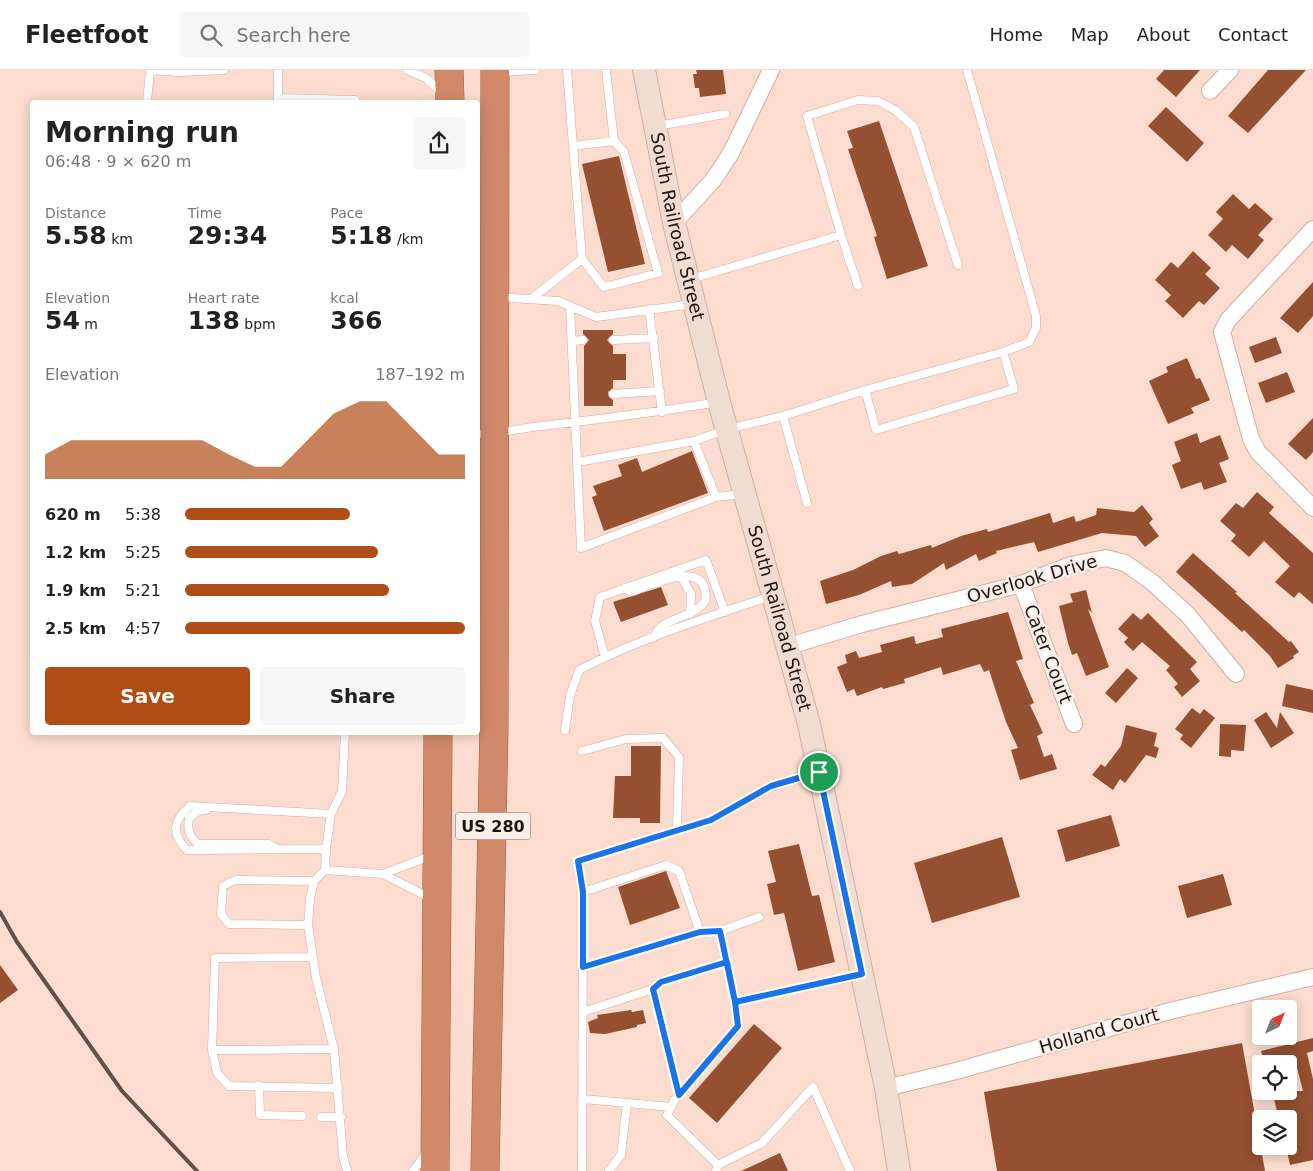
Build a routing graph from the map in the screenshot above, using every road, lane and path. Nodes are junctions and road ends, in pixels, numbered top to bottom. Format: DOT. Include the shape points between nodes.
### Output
graph roads {
  1 [pos="150,70"];
  2 [pos="224,70"];
  3 [pos="278,70"];
  4 [pos="407,70"];
  5 [pos="449,70"];
  6 [pos="535,70"];
  7 [pos="567,70"];
  8 [pos="606,70"];
  9 [pos="644,70"];
  10 [pos="771,70"];
  11 [pos="967,70"];
  12 [pos="1230,70"];
  13 [pos="495,71"];
  14 [pos="1210,91"];
  15 [pos="147,100"];
  16 [pos="278,100"];
  17 [pos="355,100"];
  18 [pos="448,100"];
  19 [pos="450,100"];
  20 [pos="726,114"];
  21 [pos="655,127"];
  22 [pos="614,141"];
  23 [pos="572,146"];
  24 [pos="674,223"];
  25 [pos="1313,228"];
  26 [pos="841,235"];
  27 [pos="582,259"];
  28 [pos="958,265"];
  29 [pos="689,280"];
  30 [pos="858,286"];
  31 [pos="494,297"];
  32 [pos="531,299"];
  33 [pos="695,304"];
  34 [pos="570,306"];
  35 [pos="649,310"];
  36 [pos="654,338"];
  37 [pos="584,340"];
  38 [pos="613,340"];
  39 [pos="572,341"];
  40 [pos="1003,352"];
  41 [pos="865,390"];
  42 [pos="660,391"];
  43 [pos="584,394"];
  44 [pos="613,394"];
  45 [pos="574,395"];
  46 [pos="720,402"];
  47 [pos="662,412"];
  48 [pos="783,416"];
  49 [pos="576,422"];
  50 [pos="728,429"];
  51 [pos="485,434"];
  52 [pos="694,441"];
  53 [pos="578,462"];
  54 [pos="745,493"];
  55 [pos="716,497"];
  56 [pos="1311,502"];
  57 [pos="807,503"];
  58 [pos="681,576"];
  59 [pos="1021,584"];
  60 [pos="625,588"];
  61 [pos="773,595"];
  62 [pos="725,612"];
  63 [pos="690,614"];
  64 [pos="652,638"];
  65 [pos="786,647"];
  66 [pos="605,657"];
  67 [pos="1236,674"];
  68 [pos="1074,724"];
  69 [pos="565,730"];
  70 [pos="345,735"];
  71 [pos="438,735"];
  72 [pos="582,751"];
  73 [pos="819,772"];
  74 [pos="215,807"];
  75 [pos="331,814"];
  76 [pos="677,831"];
  77 [pos="278,849"];
  78 [pos="326,849"];
  79 [pos="438,853"];
  80 [pos="325,870"];
  81 [pos="383,874"];
  82 [pos="314,881"];
  83 [pos="583,892"];
  84 [pos="438,902"];
  85 [pos="760,917"];
  86 [pos="308,925"];
  87 [pos="720,931"];
  88 [pos="700,932"];
  89 [pos="312,957"];
  90 [pos="727,962"];
  91 [pos="583,967"];
  92 [pos="862,974"];
  93 [pos="1313,978"];
  94 [pos="653,989"];
  95 [pos="735,1002"];
  96 [pos="583,1012"];
  97 [pos="334,1049"];
  98 [pos="212,1050"];
  99 [pos="258,1086"];
  100 [pos="338,1088"];
  101 [pos="886,1088"];
  102 [pos="679,1095"];
  103 [pos="582,1099"];
  104 [pos="627,1103"];
  105 [pos="671,1107"];
  106 [pos="302,1116"];
  107 [pos="321,1117"];
  108 [pos="341,1117"];
  109 [pos="436,1140"];
  110 [pos="717,1168"];
  111 [pos="347,1171"];
  112 [pos="413,1171"];
  113 [pos="435,1171"];
  114 [pos="486,1171"];
  115 [pos="582,1171"];
  116 [pos="610,1171"];
  117 [pos="850,1171"];
  118 [pos="899,1171"];
  1 -- 2 [label="lane"];
  1 -- 15 [label="lane"];
  3 -- 16 [label="lane"];
  4 -- 18 [label="lane" via="426,78"];
  5 -- 19 [label="highway"];
  6 -- 13 [label="lane"];
  7 -- 23 [label="lane"];
  8 -- 22 [label="lane"];
  9 -- 21 [label="street, South Railroad Street"];
  10 -- 24 [label="street" via="731,153 714,179"];
  11 -- 40 [label="lane" via="1036,316 1036,328 1029,342"];
  12 -- 14 [label="street"];
  13 -- 31 [label="highway, US 280"];
  16 -- 17 [label="lane"];
  20 -- 21 [label="lane"];
  21 -- 24 [label="street, South Railroad Street"];
  22 -- 23 [label="lane"];
  22 -- 27 [label="lane" via="624,152 658,273 604,287"];
  23 -- 27 [label="lane"];
  24 -- 29 [label="street, South Railroad Street"];
  25 -- 56 [label="street" via="1228,320 1222,332 1251,439 1258,452"];
  26 -- 28 [label="lane" via="807,116 858,100 878,101 895,110 914,127"];
  26 -- 29 [label="lane"];
  26 -- 30 [label="lane"];
  27 -- 32 [label="lane"];
  29 -- 33 [label="street, South Railroad Street"];
  31 -- 32 [label="lane"];
  31 -- 51 [label="highway, US 280"];
  32 -- 34 [label="lane" via="558,301"];
  33 -- 35 [label="lane"];
  33 -- 46 [label="street, South Railroad Street"];
  34 -- 35 [label="lane" via="596,316"];
  34 -- 39 [label="lane"];
  35 -- 36 [label="lane"];
  36 -- 38 [label="lane"];
  36 -- 42 [label="lane"];
  37 -- 39 [label="lane"];
  39 -- 45 [label="lane"];
  40 -- 41 [label="lane"];
  40 -- 41 [label="lane" via="1014,389 876,430"];
  41 -- 48 [label="lane"];
  42 -- 44 [label="lane"];
  42 -- 47 [label="lane"];
  43 -- 45 [label="lane"];
  45 -- 49 [label="lane"];
  46 -- 47 [label="lane"];
  46 -- 50 [label="street, South Railroad Street"];
  47 -- 49 [label="lane"];
  48 -- 50 [label="lane"];
  48 -- 57 [label="lane"];
  49 -- 51 [label="lane"];
  49 -- 53 [label="lane"];
  50 -- 52 [label="lane"];
  50 -- 54 [label="street, South Railroad Street"];
  51 -- 114 [label="highway, US 280" via="494,802 490,870"];
  52 -- 53 [label="lane"];
  52 -- 55 [label="lane"];
  53 -- 55 [label="lane" via="581,548"];
  54 -- 55 [label="lane"];
  54 -- 61 [label="street, South Railroad Street"];
  58 -- 60 [label="lane" via="631,592"];
  58 -- 63 [label="lane" via="691,594"];
  58 -- 63 [label="lane" via="696,576 704,584 707,596 704,603"];
  59 -- 65 [label="street, Overlook Drive" via="862,624"];
  59 -- 67 [label="street, Overlook Drive" via="1071,565 1106,558 1125,563 1152,582 1188,615"];
  59 -- 68 [label="street, Cater Court"];
  60 -- 62 [label="lane" via="706,560"];
  60 -- 66 [label="lane" via="600,597 595,621"];
  61 -- 62 [label="lane"];
  61 -- 65 [label="street, South Railroad Street"];
  62 -- 64 [label="lane"];
  63 -- 64 [label="lane" via="661,626"];
  64 -- 66 [label="lane"];
  65 -- 73 [label="street, South Railroad Street" via="809,724"];
  66 -- 69 [label="lane" via="579,670 570,696"];
  70 -- 75 [label="lane" via="342,791"];
  71 -- 79 [label="highway, US 280"];
  72 -- 76 [label="lane" via="626,739 664,738 679,758"];
  73 -- 76 [label="lane" via="771,786 711,820"];
  73 -- 92 [label="street, South Railroad Street"];
  74 -- 75 [label="lane"];
  74 -- 77 [label="lane" via="189,818 190,837 198,844 269,844"];
  74 -- 77 [label="lane" via="190,806 178,816 176,829 187,850"];
  75 -- 78 [label="lane"];
  76 -- 83 [label="lane" via="578,861"];
  77 -- 78 [label="lane"];
  78 -- 80 [label="lane"];
  79 -- 81 [label="lane"];
  79 -- 84 [label="highway, US 280"];
  80 -- 81 [label="lane"];
  80 -- 82 [label="lane"];
  81 -- 84 [label="lane"];
  82 -- 86 [label="lane"];
  82 -- 86 [label="lane" via="234,880 223,886 220,914 229,924"];
  83 -- 88 [label="lane" via="666,865 678,871"];
  83 -- 91 [label="lane"];
  84 -- 109 [label="highway, US 280"];
  85 -- 87 [label="lane"];
  86 -- 89 [label="lane"];
  87 -- 88 [label="lane"];
  87 -- 90 [label="lane"];
  88 -- 91 [label="lane"];
  89 -- 97 [label="lane"];
  89 -- 98 [label="lane" via="215,958"];
  90 -- 94 [label="lane" via="661,982"];
  90 -- 95 [label="lane"];
  91 -- 96 [label="lane"];
  92 -- 95 [label="lane"];
  92 -- 101 [label="street, South Railroad Street"];
  93 -- 101 [label="street, Holland Court" via="1170,1012"];
  94 -- 96 [label="lane"];
  94 -- 102 [label="lane"];
  95 -- 102 [label="lane" via="738,1026"];
  96 -- 103 [label="lane"];
  97 -- 98 [label="lane"];
  97 -- 100 [label="lane"];
  98 -- 99 [label="lane" via="217,1072 229,1086"];
  99 -- 100 [label="lane"];
  99 -- 106 [label="lane" via="260,1115"];
  100 -- 108 [label="lane"];
  101 -- 118 [label="street, South Railroad Street"];
  102 -- 105 [label="lane"];
  103 -- 104 [label="lane"];
  103 -- 115 [label="lane"];
  104 -- 105 [label="lane"];
  104 -- 116 [label="lane" via="621,1155"];
  105 -- 110 [label="lane" via="667,1115"];
  107 -- 108 [label="lane"];
  108 -- 111 [label="lane"];
  109 -- 112 [label="lane"];
  109 -- 113 [label="highway, US 280"];
  110 -- 117 [label="lane" via="762,1142 813,1087"];
}
